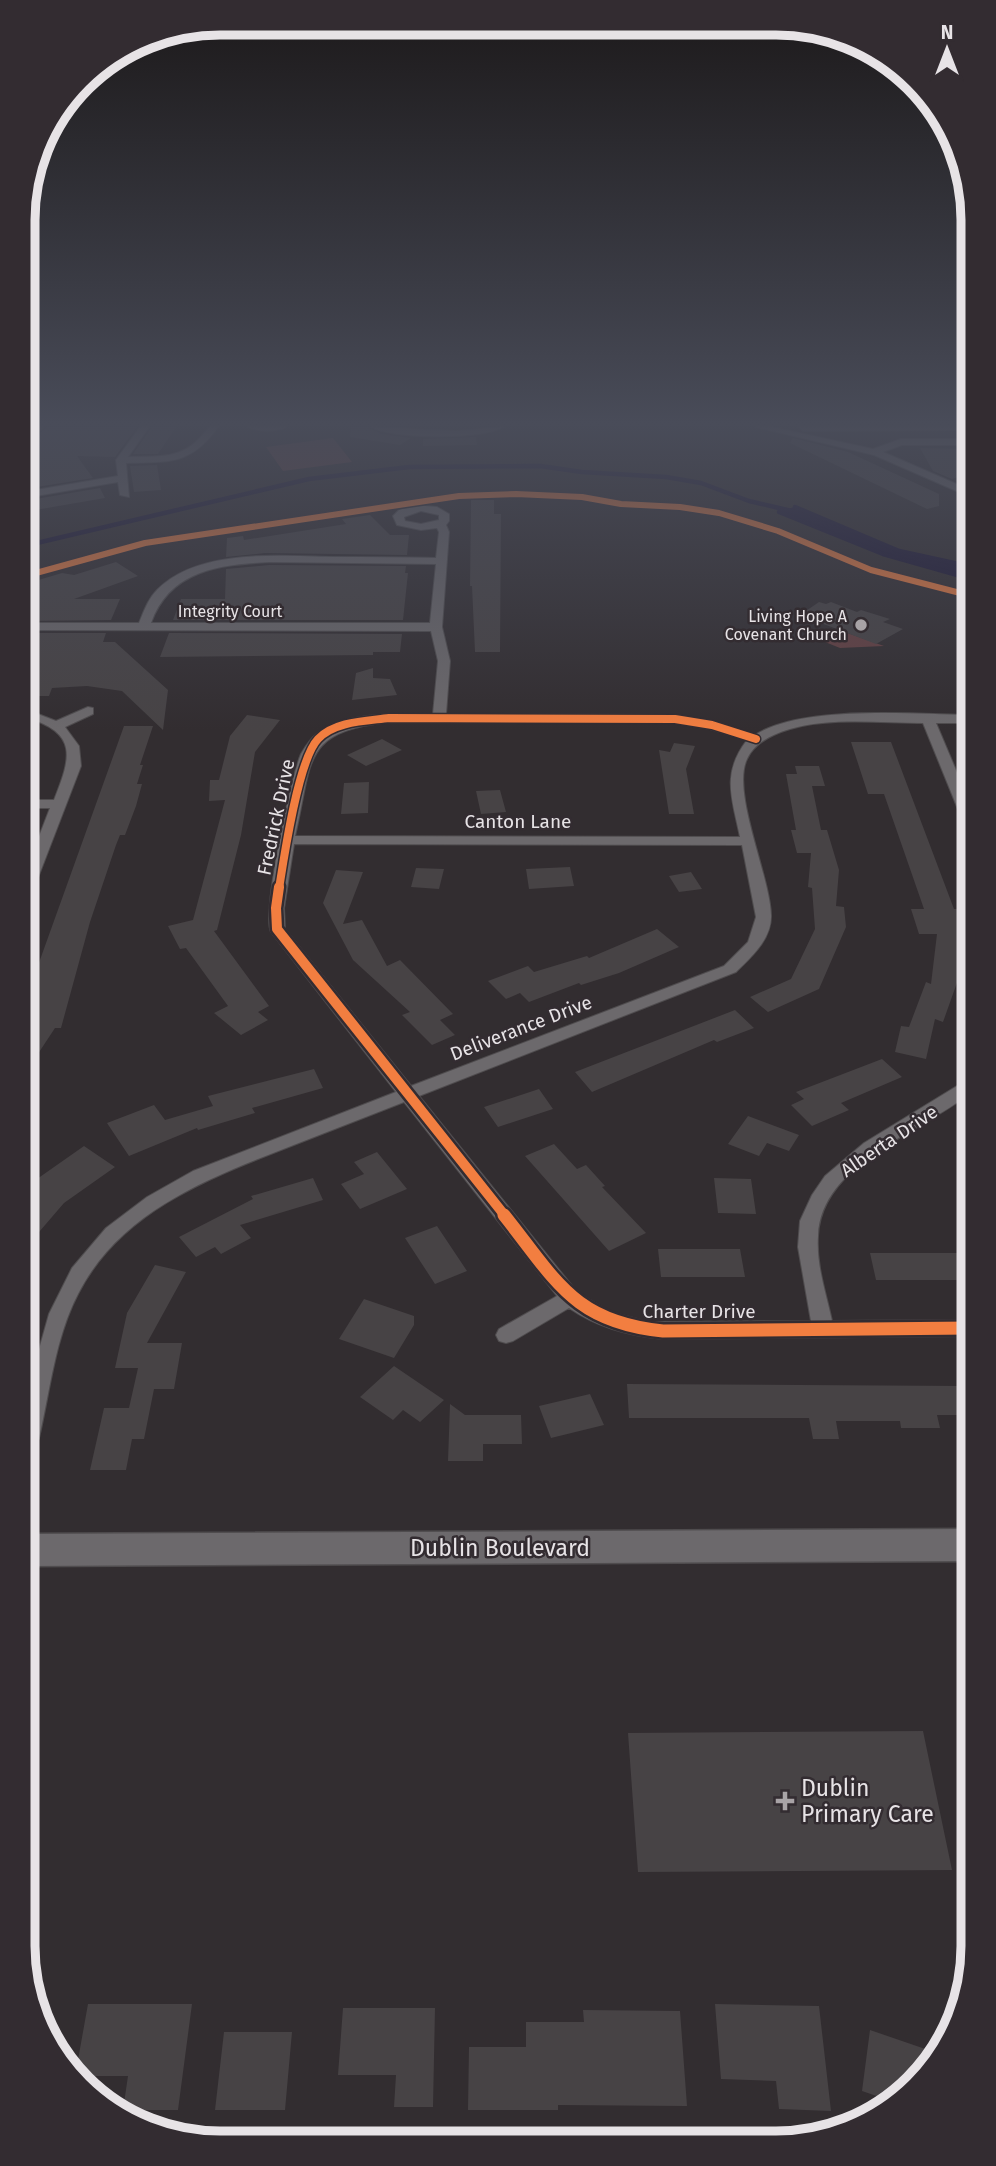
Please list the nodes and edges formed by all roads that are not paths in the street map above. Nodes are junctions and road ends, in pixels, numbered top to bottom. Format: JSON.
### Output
{"nodes":[{"id":1,"x":442,"y":528,"type":"edge"},
{"id":2,"x":442,"y":561,"type":"junction"},
{"id":3,"x":35,"y":626,"type":"edge"},
{"id":4,"x":144,"y":626,"type":"junction"},
{"id":5,"x":436,"y":627,"type":"junction"},
{"id":6,"x":88,"y":711,"type":"dead end"},
{"id":7,"x":35,"y":717,"type":"edge"},
{"id":8,"x":439,"y":717,"type":"junction"},
{"id":9,"x":928,"y":719,"type":"junction"},
{"id":10,"x":961,"y":719,"type":"edge"},
{"id":11,"x":55,"y":726,"type":"junction"},
{"id":12,"x":756,"y":739,"type":"junction"},
{"id":13,"x":961,"y":799,"type":"edge"},
{"id":14,"x":35,"y":804,"type":"edge"},
{"id":15,"x":60,"y":804,"type":"junction"},
{"id":16,"x":287,"y":840,"type":"junction"},
{"id":17,"x":749,"y":841,"type":"junction"},
{"id":18,"x":35,"y":866,"type":"edge"},
{"id":19,"x":961,"y":1091,"type":"edge"},
{"id":20,"x":407,"y":1095,"type":"junction"},
{"id":21,"x":570,"y":1298,"type":"junction"},
{"id":22,"x":823,"y":1328,"type":"junction"},
{"id":23,"x":961,"y":1328,"type":"edge"},
{"id":24,"x":506,"y":1335,"type":"dead end"},
{"id":25,"x":35,"y":1409,"type":"edge"},
{"id":26,"x":961,"y":1545,"type":"edge"},
{"id":27,"x":35,"y":1550,"type":"edge"}],
"edges":[{"from":1,"to":2,"type":"street"},
{"from":2,"to":4,"type":"street"},
{"from":2,"to":5,"type":"street"},
{"from":3,"to":4,"type":"street","name":"Integrity Court"},
{"from":4,"to":5,"type":"street","name":"Integrity Court"},
{"from":5,"to":8,"type":"street"},
{"from":6,"to":11,"type":"street"},
{"from":7,"to":11,"type":"street"},
{"from":8,"to":12,"type":"street","name":"Fredrick Drive"},
{"from":8,"to":16,"type":"street","name":"Fredrick Drive"},
{"from":9,"to":10,"type":"street"},
{"from":9,"to":12,"type":"street"},
{"from":9,"to":13,"type":"street"},
{"from":11,"to":15,"type":"street"},
{"from":12,"to":17,"type":"street","name":"Deliverance Drive"},
{"from":14,"to":15,"type":"street"},
{"from":15,"to":18,"type":"street"},
{"from":16,"to":17,"type":"street","name":"Canton Lane"},
{"from":16,"to":20,"type":"street","name":"Fredrick Drive"},
{"from":17,"to":20,"type":"street","name":"Deliverance Drive"},
{"from":19,"to":22,"type":"street","name":"Alberta Drive"},
{"from":20,"to":21,"type":"street","name":"Charter Drive"},
{"from":20,"to":25,"type":"street","name":"Deliverance Drive"},
{"from":21,"to":22,"type":"street","name":"Charter Drive"},
{"from":21,"to":24,"type":"street"},
{"from":22,"to":23,"type":"street","name":"Charter Drive"},
{"from":26,"to":27,"type":"main road","name":"Dublin Boulevard"}]}
